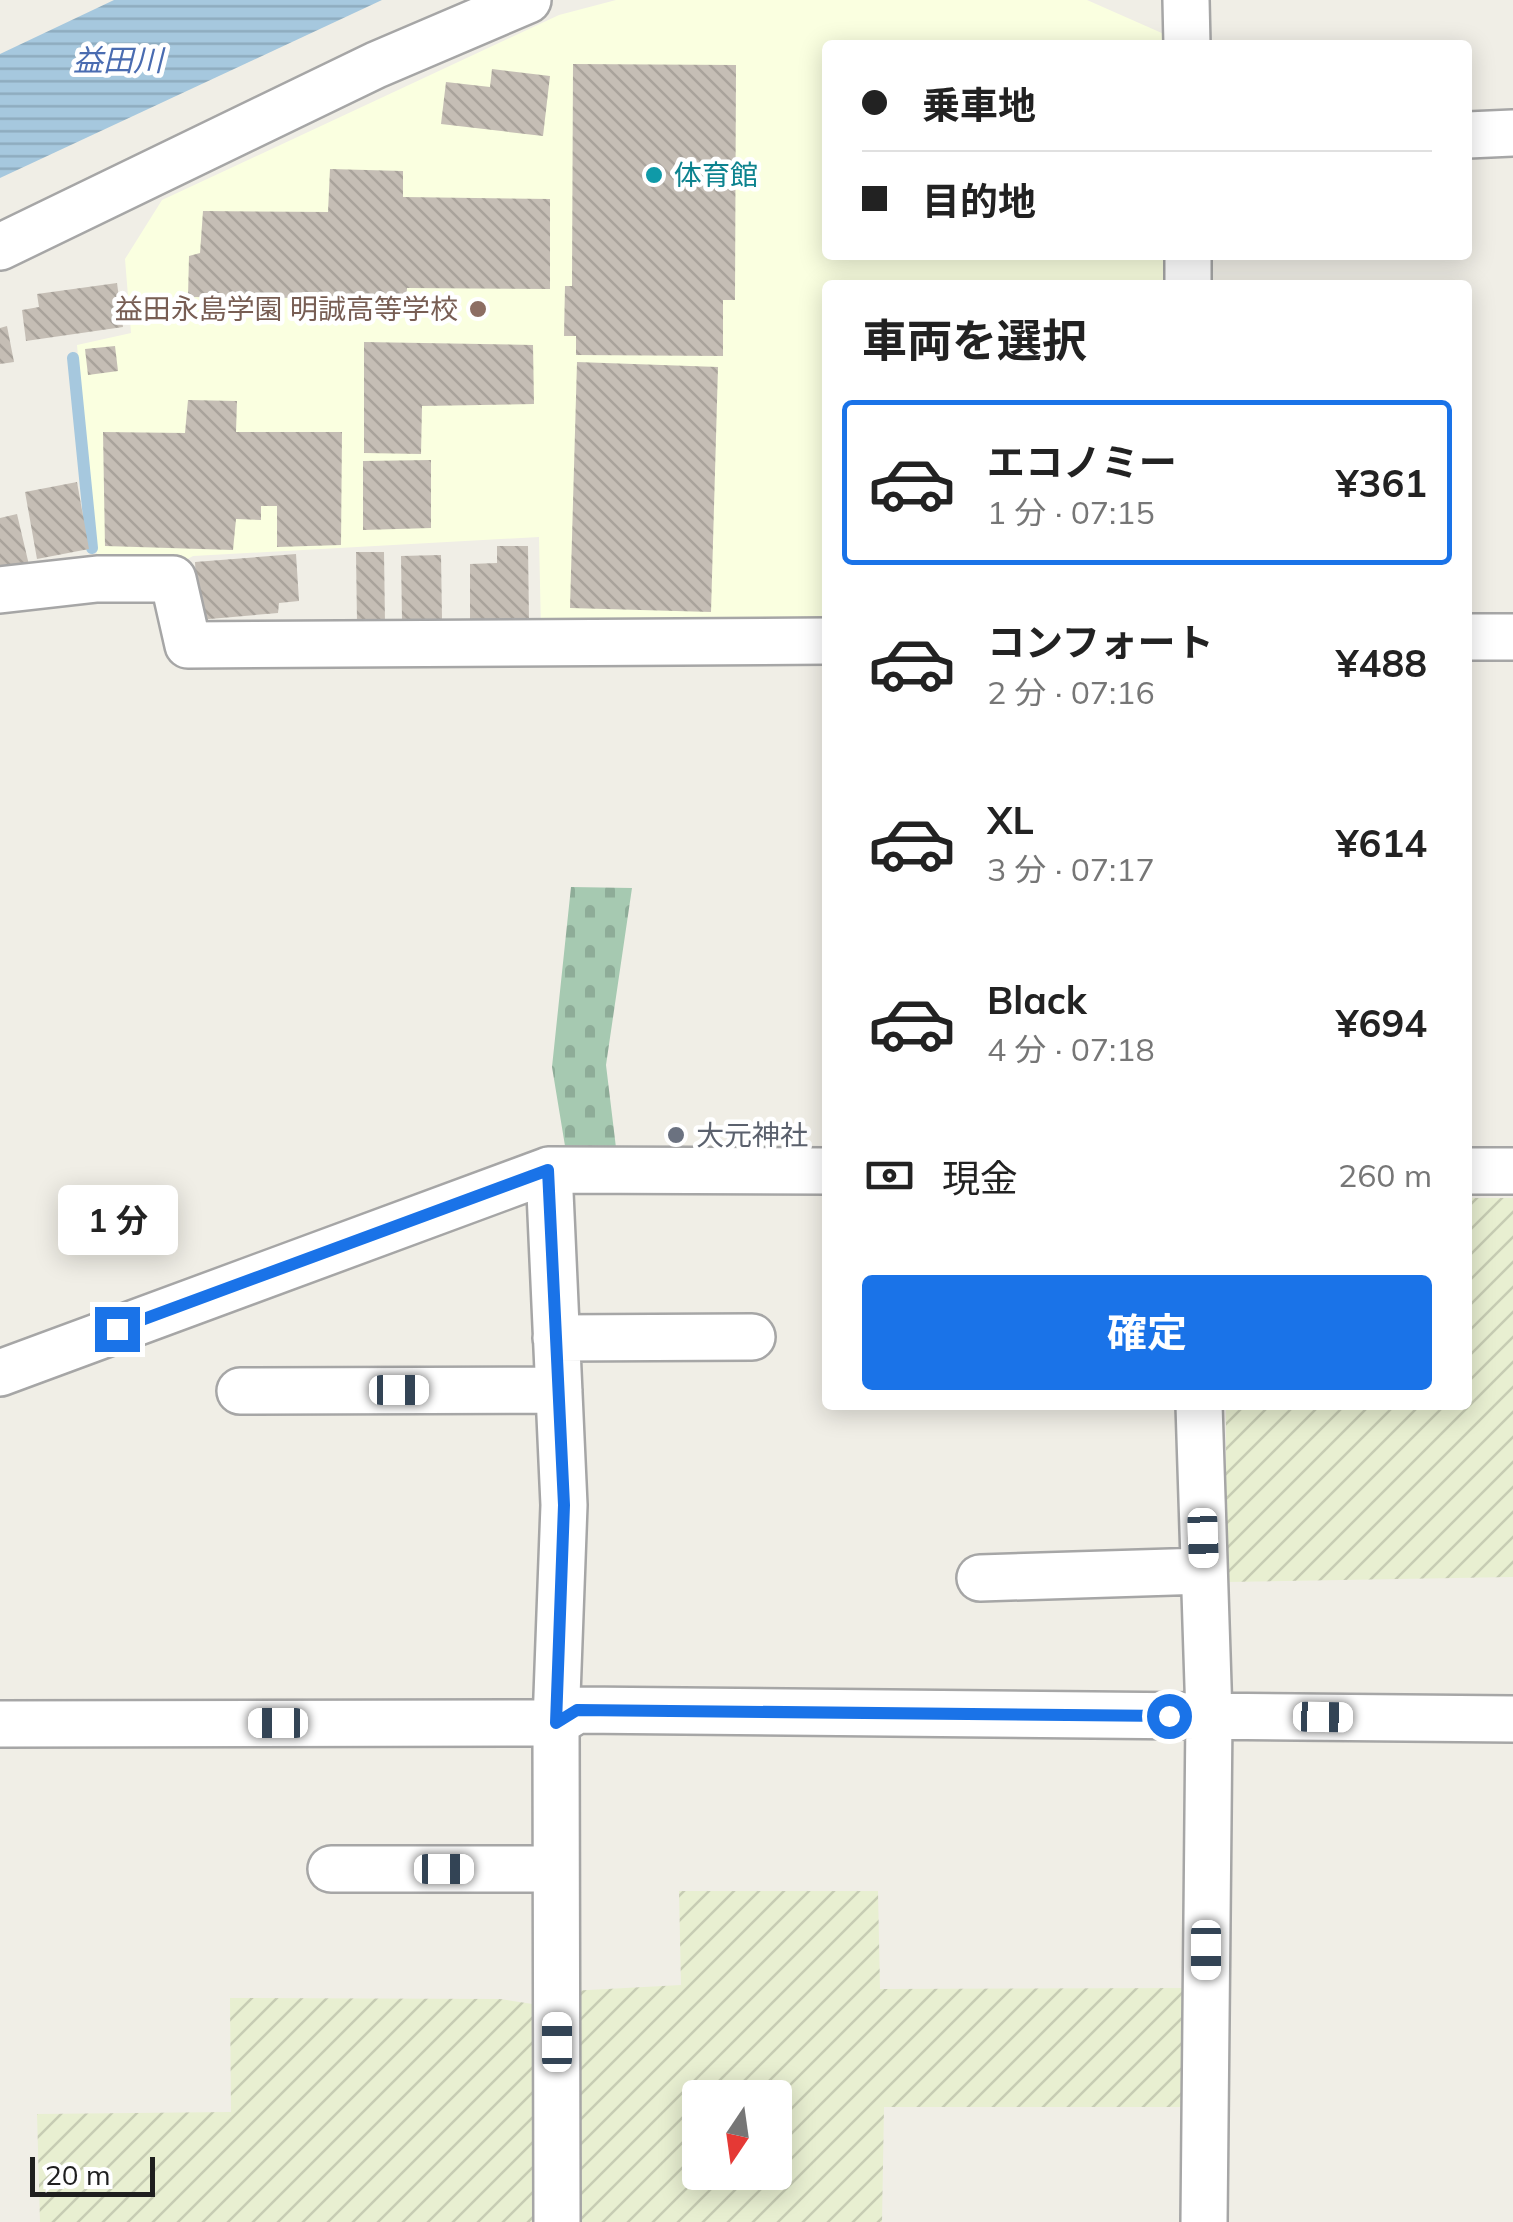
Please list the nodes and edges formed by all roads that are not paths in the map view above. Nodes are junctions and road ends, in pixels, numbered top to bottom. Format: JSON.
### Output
{"nodes":[{"id":1,"x":528,"y":0,"type":"edge"},
{"id":2,"x":1186,"y":0,"type":"edge"},
{"id":3,"x":1186,"y":40,"type":"edge"},
{"id":4,"x":1513,"y":134,"type":"edge"},
{"id":5,"x":1472,"y":135,"type":"edge"},
{"id":6,"x":0,"y":246,"type":"edge"},
{"id":7,"x":0,"y":590,"type":"edge"},
{"id":8,"x":1513,"y":636,"type":"edge"},
{"id":9,"x":1472,"y":637,"type":"edge"},
{"id":10,"x":822,"y":641,"type":"edge"},
{"id":11,"x":548,"y":1170,"type":"junction"},
{"id":12,"x":822,"y":1171,"type":"edge"},
{"id":13,"x":1472,"y":1171,"type":"edge"},
{"id":14,"x":1513,"y":1171,"type":"edge"},
{"id":15,"x":752,"y":1337,"type":"dead end"},
{"id":16,"x":556,"y":1338,"type":"junction"},
{"id":17,"x":0,"y":1373,"type":"edge"},
{"id":18,"x":559,"y":1390,"type":"junction"},
{"id":19,"x":240,"y":1391,"type":"dead end"},
{"id":20,"x":1199,"y":1410,"type":"edge"},
{"id":21,"x":1204,"y":1571,"type":"junction"},
{"id":22,"x":980,"y":1578,"type":"dead end"},
{"id":23,"x":1209,"y":1716,"type":"junction"},
{"id":24,"x":1513,"y":1719,"type":"edge"},
{"id":25,"x":556,"y":1723,"type":"junction"},
{"id":26,"x":0,"y":1724,"type":"edge"},
{"id":27,"x":331,"y":1868,"type":"dead end"},
{"id":28,"x":556,"y":1869,"type":"junction"},
{"id":29,"x":557,"y":2222,"type":"edge"},
{"id":30,"x":1204,"y":2222,"type":"edge"}],
"edges":[{"from":1,"to":6,"type":"street"},
{"from":2,"to":3,"type":"street"},
{"from":4,"to":5,"type":"street"},
{"from":7,"to":10,"type":"street"},
{"from":8,"to":9,"type":"street"},
{"from":11,"to":12,"type":"street"},
{"from":11,"to":16,"type":"street"},
{"from":11,"to":17,"type":"street"},
{"from":13,"to":14,"type":"street"},
{"from":15,"to":16,"type":"street"},
{"from":16,"to":18,"type":"street"},
{"from":18,"to":19,"type":"street"},
{"from":18,"to":25,"type":"street"},
{"from":20,"to":21,"type":"street"},
{"from":21,"to":22,"type":"street"},
{"from":21,"to":23,"type":"street"},
{"from":23,"to":24,"type":"street"},
{"from":23,"to":25,"type":"street"},
{"from":23,"to":30,"type":"street"},
{"from":25,"to":26,"type":"street"},
{"from":25,"to":28,"type":"street"},
{"from":27,"to":28,"type":"street"},
{"from":28,"to":29,"type":"street"}]}
